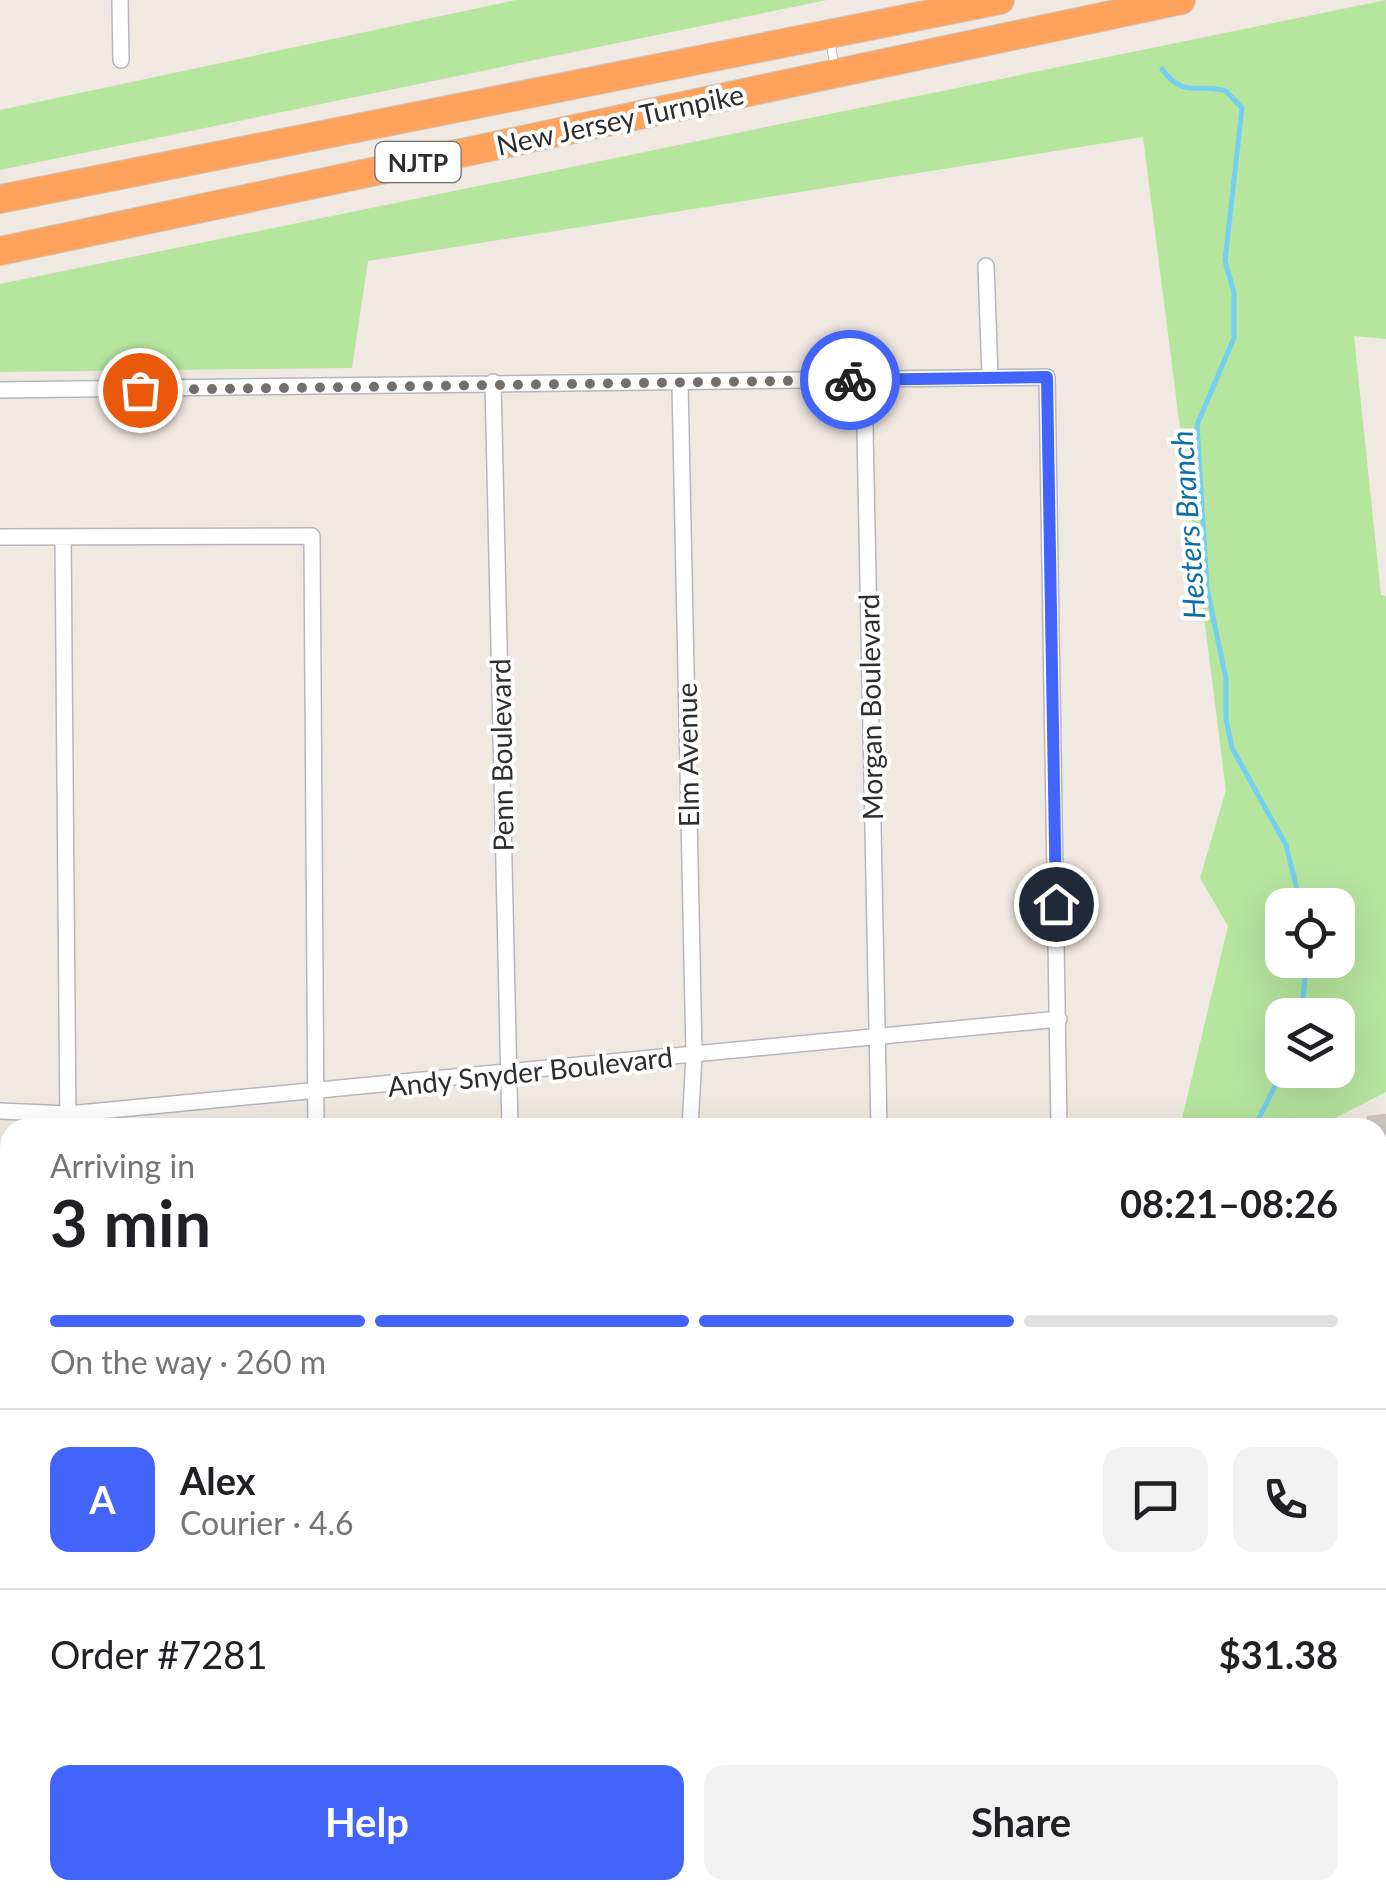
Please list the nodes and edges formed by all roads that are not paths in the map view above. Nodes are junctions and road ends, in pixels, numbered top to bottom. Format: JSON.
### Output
{"nodes":[{"id":1,"x":120,"y":0,"type":"edge"},
{"id":2,"x":1000,"y":0,"type":"edge"},
{"id":3,"x":1181,"y":0,"type":"edge"},
{"id":4,"x":829,"y":34,"type":"junction"},
{"id":5,"x":122,"y":60,"type":"dead end"},
{"id":6,"x":836,"y":74,"type":"junction"},
{"id":7,"x":0,"y":199,"type":"edge"},
{"id":8,"x":0,"y":251,"type":"edge"},
{"id":9,"x":986,"y":266,"type":"dead end"},
{"id":10,"x":990,"y":376,"type":"junction"},
{"id":11,"x":864,"y":379,"type":"junction"},
{"id":12,"x":492,"y":382,"type":"junction"},
{"id":13,"x":680,"y":382,"type":"junction"},
{"id":14,"x":0,"y":390,"type":"edge"},
{"id":15,"x":0,"y":537,"type":"edge"},
{"id":16,"x":63,"y":537,"type":"junction"},
{"id":17,"x":1059,"y":1020,"type":"junction"},
{"id":18,"x":877,"y":1035,"type":"junction"},
{"id":19,"x":694,"y":1054,"type":"junction"},
{"id":20,"x":510,"y":1073,"type":"junction"},
{"id":21,"x":316,"y":1092,"type":"junction"},
{"id":22,"x":0,"y":1111,"type":"edge"},
{"id":23,"x":48,"y":1118,"type":"edge"},
{"id":24,"x":68,"y":1118,"type":"edge"},
{"id":25,"x":94,"y":1118,"type":"edge"},
{"id":26,"x":316,"y":1118,"type":"edge"},
{"id":27,"x":510,"y":1118,"type":"edge"},
{"id":28,"x":691,"y":1118,"type":"edge"},
{"id":29,"x":878,"y":1118,"type":"edge"},
{"id":30,"x":1059,"y":1118,"type":"edge"}],
"edges":[{"from":1,"to":5,"type":"street"},
{"from":2,"to":4,"type":"highway","name":"New Jersey Turnpike","number":"NJTP"},
{"from":3,"to":6,"type":"highway","name":"New Jersey Turnpike","number":"NJTP"},
{"from":4,"to":6,"type":"lane"},
{"from":4,"to":7,"type":"highway","name":"New Jersey Turnpike","number":"NJTP"},
{"from":6,"to":8,"type":"highway","name":"New Jersey Turnpike","number":"NJTP"},
{"from":9,"to":10,"type":"street"},
{"from":10,"to":11,"type":"street"},
{"from":10,"to":17,"type":"street"},
{"from":11,"to":13,"type":"street"},
{"from":11,"to":18,"type":"street","name":"Morgan Boulevard"},
{"from":12,"to":13,"type":"street"},
{"from":12,"to":14,"type":"street"},
{"from":12,"to":20,"type":"street","name":"Penn Boulevard"},
{"from":13,"to":19,"type":"street","name":"Elm Avenue"},
{"from":15,"to":16,"type":"street"},
{"from":16,"to":21,"type":"street"},
{"from":16,"to":24,"type":"street"},
{"from":17,"to":18,"type":"street","name":"Andy Snyder Boulevard"},
{"from":17,"to":30,"type":"street"},
{"from":18,"to":19,"type":"street","name":"Andy Snyder Boulevard"},
{"from":18,"to":29,"type":"street","name":"Morgan Boulevard"},
{"from":19,"to":20,"type":"street","name":"Andy Snyder Boulevard"},
{"from":19,"to":28,"type":"street","name":"Elm Avenue"},
{"from":20,"to":21,"type":"street","name":"Andy Snyder Boulevard"},
{"from":20,"to":27,"type":"street","name":"Penn Boulevard"},
{"from":21,"to":25,"type":"street","name":"Andy Snyder Boulevard"},
{"from":21,"to":26,"type":"street"},
{"from":22,"to":23,"type":"street","name":"Andy Snyder Boulevard"}]}
